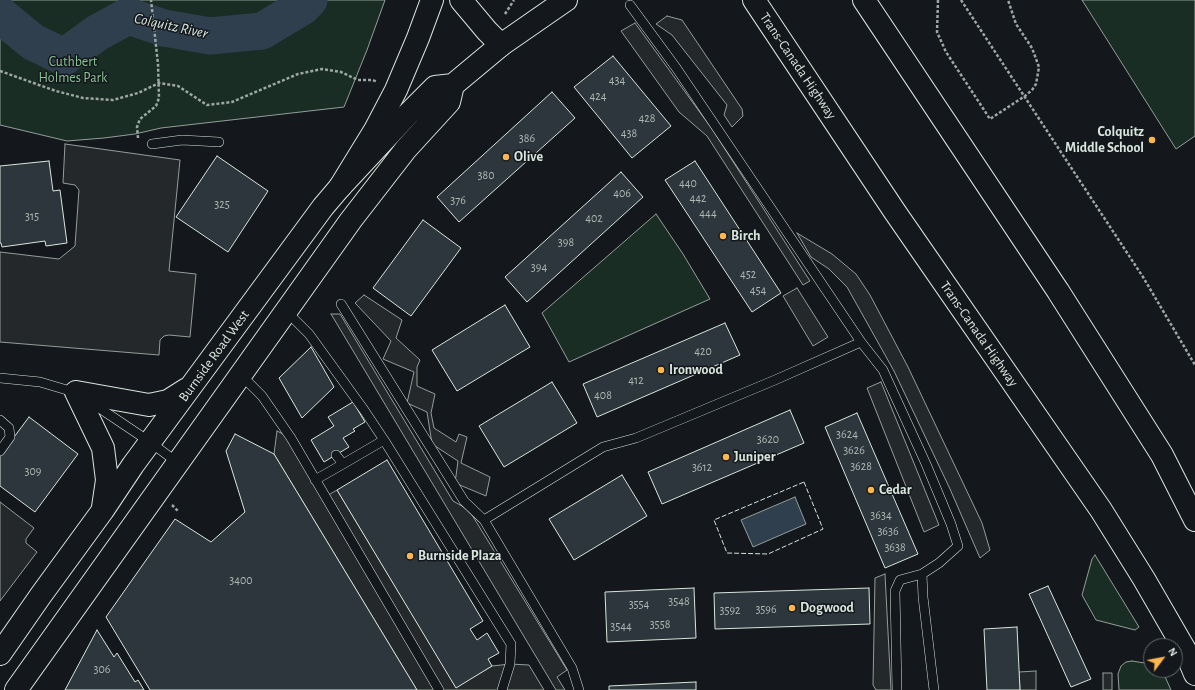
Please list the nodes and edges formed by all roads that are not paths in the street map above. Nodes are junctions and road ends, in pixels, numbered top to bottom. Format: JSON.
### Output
{"nodes":[{"id":1,"x":432,"y":0,"type":"edge"},
{"id":2,"x":461,"y":0,"type":"edge"},
{"id":3,"x":566,"y":0,"type":"edge"},
{"id":4,"x":754,"y":0,"type":"edge"},
{"id":5,"x":864,"y":0,"type":"edge"},
{"id":6,"x":630,"y":5,"type":"dead end"},
{"id":7,"x":501,"y":45,"type":"junction"},
{"id":8,"x":453,"y":85,"type":"junction"},
{"id":9,"x":219,"y":142,"type":"dead end"},
{"id":10,"x":152,"y":144,"type":"dead end"},
{"id":11,"x":340,"y":186,"type":"junction"},
{"id":12,"x":341,"y":304,"type":"dead end"},
{"id":13,"x":286,"y":312,"type":"junction"},
{"id":14,"x":861,"y":342,"type":"junction"},
{"id":15,"x":241,"y":375,"type":"junction"},
{"id":16,"x":0,"y":378,"type":"edge"},
{"id":17,"x":191,"y":386,"type":"junction"},
{"id":18,"x":76,"y":392,"type":"junction"},
{"id":19,"x":0,"y":420,"type":"edge"},
{"id":20,"x":384,"y":440,"type":"junction"},
{"id":21,"x":150,"y":442,"type":"junction"},
{"id":22,"x":0,"y":451,"type":"edge"},
{"id":23,"x":336,"y":455,"type":"dead end"},
{"id":24,"x":178,"y":463,"type":"junction"},
{"id":25,"x":343,"y":464,"type":"junction"},
{"id":26,"x":315,"y":480,"type":"junction"},
{"id":27,"x":103,"y":510,"type":"junction"},
{"id":28,"x":484,"y":520,"type":"junction"},
{"id":29,"x":1195,"y":520,"type":"edge"},
{"id":30,"x":922,"y":574,"type":"junction"},
{"id":31,"x":0,"y":654,"type":"edge"},
{"id":32,"x":1195,"y":674,"type":"edge"},
{"id":33,"x":16,"y":690,"type":"edge"},
{"id":34,"x":439,"y":690,"type":"edge"},
{"id":35,"x":502,"y":690,"type":"edge"},
{"id":36,"x":579,"y":690,"type":"edge"},
{"id":37,"x":897,"y":690,"type":"edge"},
{"id":38,"x":934,"y":690,"type":"edge"}],
"edges":[{"from":1,"to":11,"type":"main road"},
{"from":2,"to":7,"type":"main road"},
{"from":3,"to":7,"type":"main road"},
{"from":4,"to":32,"type":"main road","name":"Trans-Canada Highway"},
{"from":5,"to":29,"type":"main road"},
{"from":6,"to":14,"type":"lane"},
{"from":7,"to":8,"type":"main road"},
{"from":8,"to":11,"type":"main road","name":"Burnside Road West"},
{"from":8,"to":13,"type":"main road"},
{"from":9,"to":10,"type":"lane"},
{"from":11,"to":17,"type":"main road","name":"Burnside Road West"},
{"from":12,"to":28,"type":"lane"},
{"from":13,"to":15,"type":"main road"},
{"from":13,"to":20,"type":"lane"},
{"from":14,"to":28,"type":"lane"},
{"from":14,"to":30,"type":"lane"},
{"from":15,"to":24,"type":"main road"},
{"from":15,"to":26,"type":"lane"},
{"from":16,"to":18,"type":"lane"},
{"from":17,"to":18,"type":"main road"},
{"from":17,"to":21,"type":"main road","name":"Burnside Road West"},
{"from":18,"to":21,"type":"lane"},
{"from":18,"to":27,"type":"main road"},
{"from":19,"to":22,"type":"lane"},
{"from":20,"to":25,"type":"lane"},
{"from":20,"to":35,"type":"lane"},
{"from":21,"to":24,"type":"lane"},
{"from":21,"to":27,"type":"main road","name":"Burnside Road West"},
{"from":23,"to":25,"type":"lane"},
{"from":24,"to":33,"type":"main road"},
{"from":25,"to":26,"type":"lane"},
{"from":26,"to":34,"type":"lane"},
{"from":27,"to":31,"type":"main road","name":"Burnside Road West"},
{"from":28,"to":36,"type":"lane"},
{"from":30,"to":37,"type":"lane"},
{"from":30,"to":38,"type":"lane"}]}
